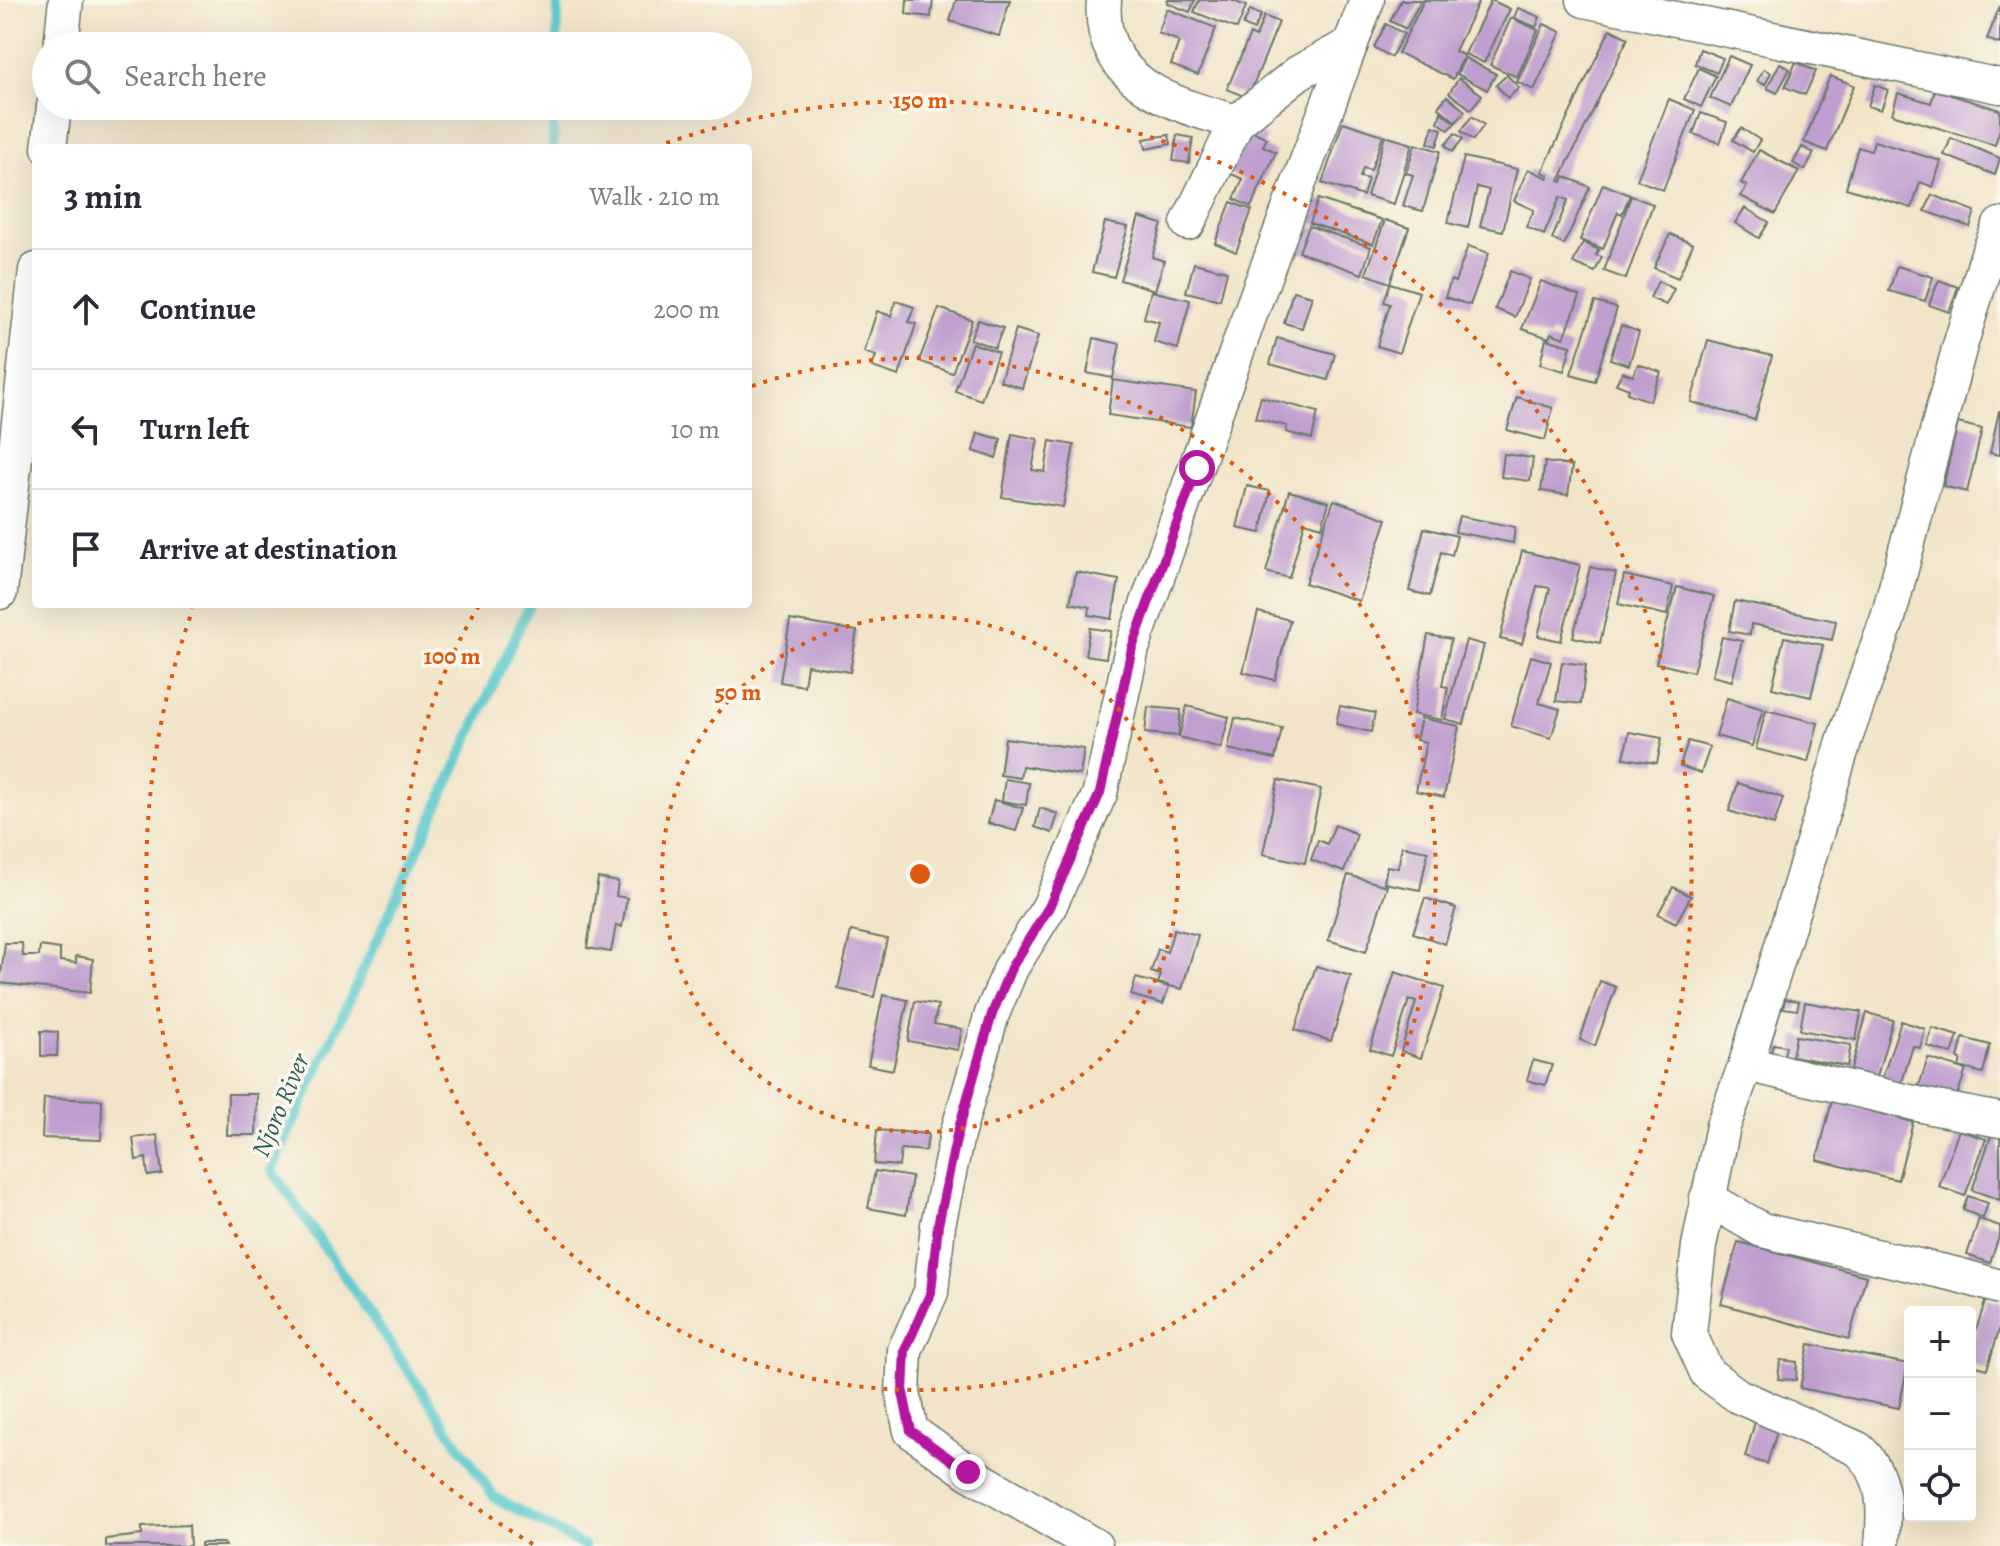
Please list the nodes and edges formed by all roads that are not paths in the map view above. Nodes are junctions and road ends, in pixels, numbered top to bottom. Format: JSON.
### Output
{"nodes":[{"id":1,"x":66,"y":0,"type":"edge"},
{"id":2,"x":1104,"y":0,"type":"edge"},
{"id":3,"x":1367,"y":0,"type":"edge"},
{"id":4,"x":1584,"y":0,"type":"edge"},
{"id":5,"x":63,"y":32,"type":"edge"},
{"id":6,"x":1351,"y":44,"type":"junction"},
{"id":7,"x":2000,"y":86,"type":"edge"},
{"id":8,"x":52,"y":120,"type":"edge"},
{"id":9,"x":1237,"y":122,"type":"junction"},
{"id":10,"x":49,"y":144,"type":"edge"},
{"id":11,"x":1188,"y":223,"type":"dead end"},
{"id":12,"x":2000,"y":225,"type":"edge"},
{"id":13,"x":32,"y":306,"type":"edge"},
{"id":14,"x":0,"y":592,"type":"edge"},
{"id":15,"x":1746,"y":1064,"type":"junction"},
{"id":16,"x":2000,"y":1120,"type":"edge"},
{"id":17,"x":1707,"y":1198,"type":"junction"},
{"id":18,"x":2000,"y":1287,"type":"edge"},
{"id":19,"x":1095,"y":1546,"type":"edge"},
{"id":20,"x":1882,"y":1546,"type":"edge"}],
"edges":[{"from":1,"to":5,"type":"street"},
{"from":2,"to":9,"type":"street"},
{"from":3,"to":6,"type":"street"},
{"from":4,"to":7,"type":"street"},
{"from":6,"to":9,"type":"street"},
{"from":6,"to":19,"type":"street"},
{"from":8,"to":10,"type":"street"},
{"from":9,"to":11,"type":"street"},
{"from":12,"to":15,"type":"street"},
{"from":13,"to":14,"type":"street"},
{"from":15,"to":16,"type":"street"},
{"from":15,"to":17,"type":"street"},
{"from":17,"to":18,"type":"street"},
{"from":17,"to":20,"type":"street"}]}
